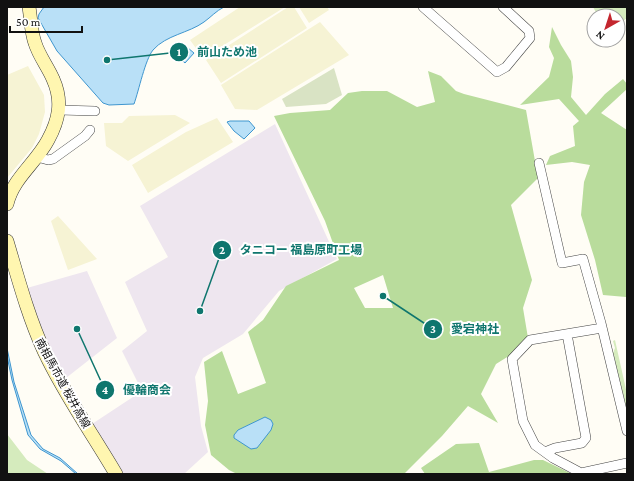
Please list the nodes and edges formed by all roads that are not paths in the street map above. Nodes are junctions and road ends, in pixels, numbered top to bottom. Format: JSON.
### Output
{"nodes":[{"id":1,"x":29,"y":7,"type":"edge"},
{"id":2,"x":423,"y":7,"type":"edge"},
{"id":3,"x":503,"y":7,"type":"edge"},
{"id":4,"x":60,"y":110,"type":"junction"},
{"id":5,"x":95,"y":111,"type":"dead end"},
{"id":6,"x":90,"y":130,"type":"dead end"},
{"id":7,"x":37,"y":157,"type":"junction"},
{"id":8,"x":539,"y":163,"type":"dead end"},
{"id":9,"x":7,"y":204,"type":"edge"},
{"id":10,"x":7,"y":241,"type":"edge"},
{"id":11,"x":602,"y":328,"type":"junction"},
{"id":12,"x":567,"y":334,"type":"junction"},
{"id":13,"x":627,"y":431,"type":"edge"},
{"id":14,"x":546,"y":452,"type":"junction"},
{"id":15,"x":627,"y":463,"type":"edge"},
{"id":16,"x":116,"y":474,"type":"edge"}],
"edges":[{"from":1,"to":4,"type":"street"},
{"from":2,"to":3,"type":"street"},
{"from":4,"to":5,"type":"street"},
{"from":4,"to":7,"type":"street"},
{"from":6,"to":7,"type":"street"},
{"from":7,"to":9,"type":"street"},
{"from":8,"to":11,"type":"street"},
{"from":10,"to":16,"type":"street","name":"南相馬市道 桜井高線"},
{"from":11,"to":12,"type":"street"},
{"from":11,"to":13,"type":"street"},
{"from":12,"to":14,"type":"street"},
{"from":12,"to":14,"type":"street"},
{"from":14,"to":15,"type":"street"}]}
